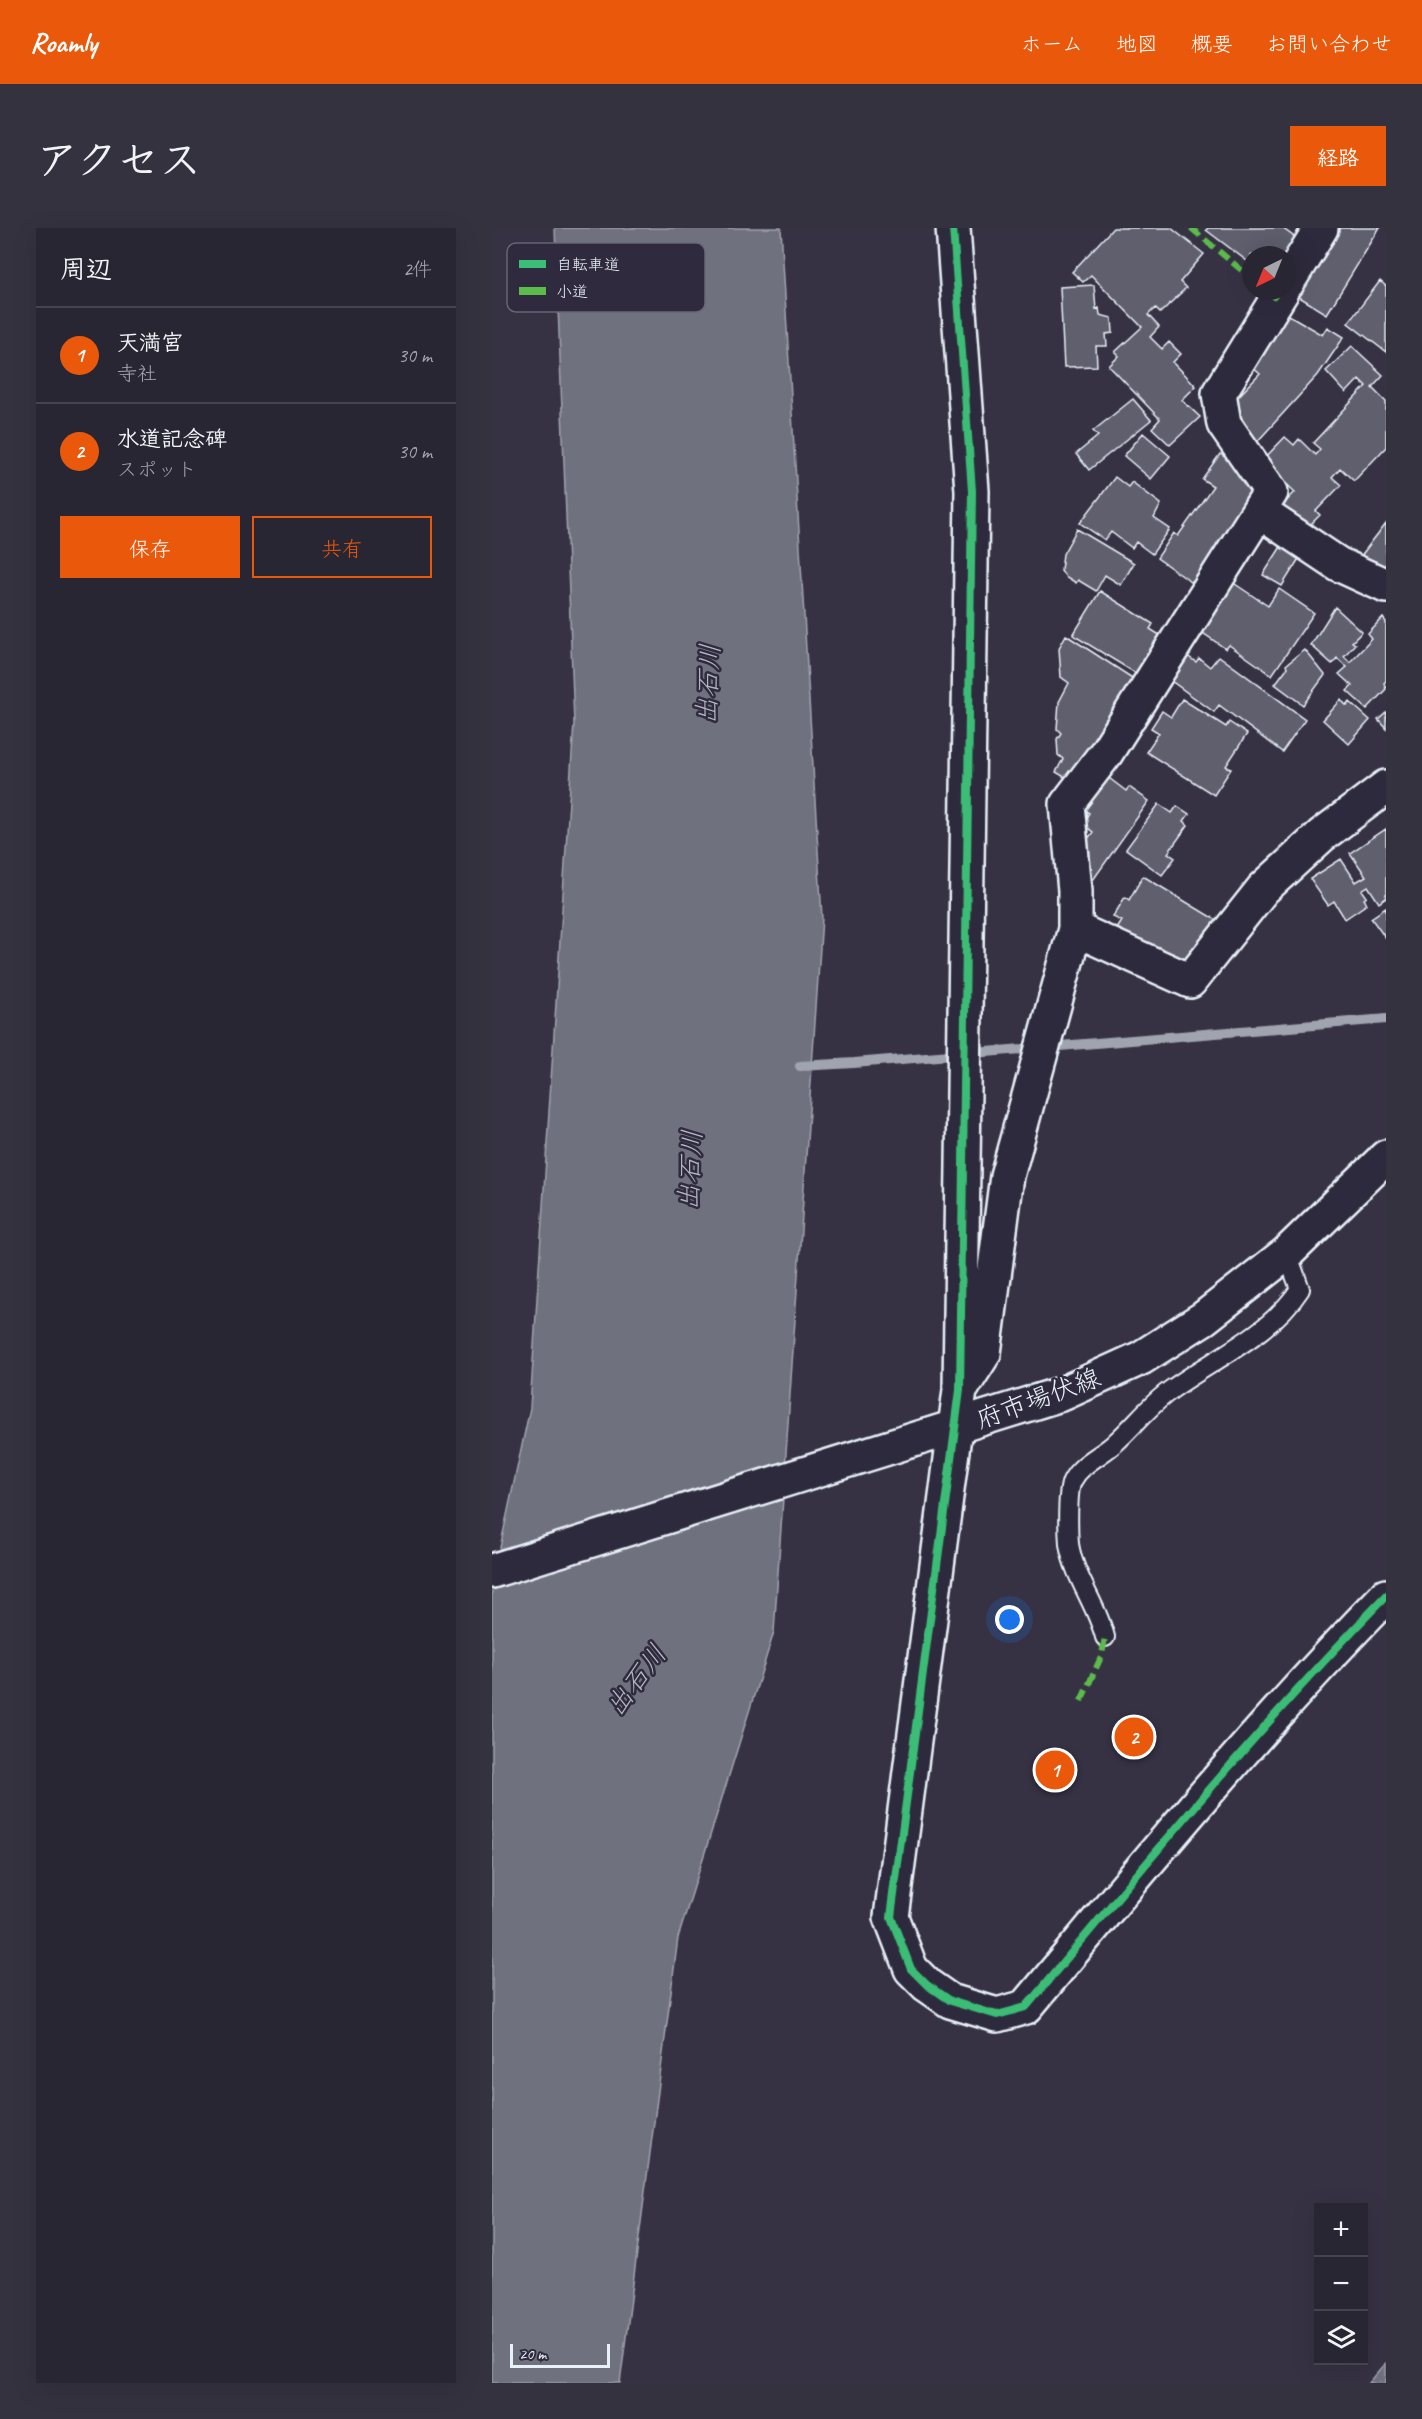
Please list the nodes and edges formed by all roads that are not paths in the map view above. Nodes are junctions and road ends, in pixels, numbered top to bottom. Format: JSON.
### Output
{"nodes":[{"id":1,"x":953,"y":228,"type":"edge"},
{"id":2,"x":1321,"y":228,"type":"edge"},
{"id":3,"x":1296,"y":268,"type":"edge"},
{"id":4,"x":1276,"y":300,"type":"edge"},
{"id":5,"x":1260,"y":512,"type":"junction"},
{"id":6,"x":1386,"y":586,"type":"edge"},
{"id":7,"x":1386,"y":787,"type":"edge"},
{"id":8,"x":1075,"y":929,"type":"junction"},
{"id":9,"x":1386,"y":1157,"type":"edge"},
{"id":10,"x":1287,"y":1253,"type":"junction"},
{"id":11,"x":960,"y":1390,"type":"junction"},
{"id":12,"x":956,"y":1428,"type":"junction"},
{"id":13,"x":492,"y":1571,"type":"edge"},
{"id":14,"x":1386,"y":1596,"type":"edge"},
{"id":15,"x":1105,"y":1637,"type":"dead end"}],
"edges":[{"from":1,"to":11,"type":"street"},
{"from":2,"to":3,"type":"street"},
{"from":4,"to":5,"type":"street"},
{"from":5,"to":6,"type":"street"},
{"from":5,"to":8,"type":"street"},
{"from":7,"to":8,"type":"street"},
{"from":8,"to":11,"type":"street"},
{"from":9,"to":10,"type":"street","name":"府市場伏線"},
{"from":10,"to":12,"type":"street","name":"府市場伏線"},
{"from":10,"to":15,"type":"lane"},
{"from":11,"to":12,"type":"street"},
{"from":12,"to":13,"type":"street","name":"府市場伏線"},
{"from":12,"to":14,"type":"street"}]}
